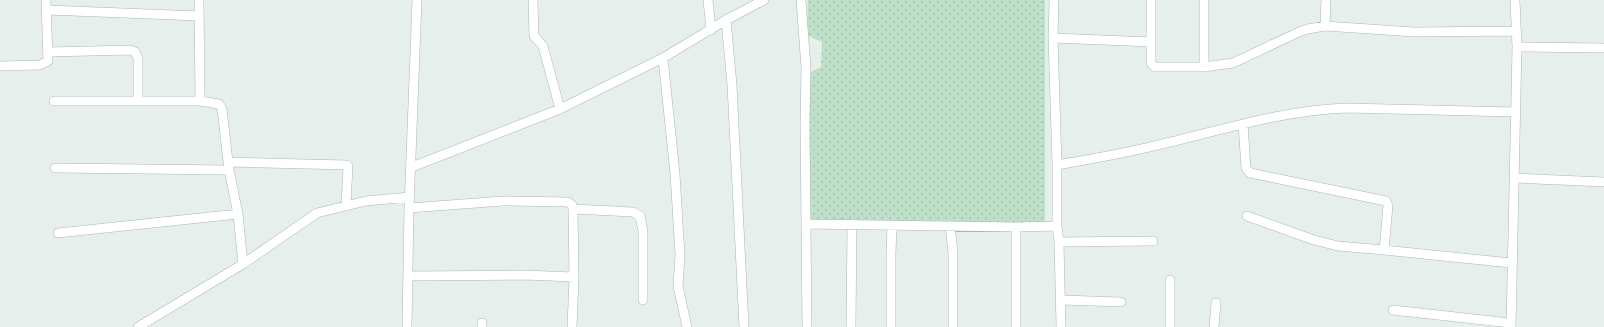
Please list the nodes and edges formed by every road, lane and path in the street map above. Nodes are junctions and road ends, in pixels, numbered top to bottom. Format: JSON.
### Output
{"nodes":[{"id":1,"x":46,"y":0,"type":"edge"},
{"id":2,"x":199,"y":0,"type":"edge"},
{"id":3,"x":417,"y":0,"type":"edge"},
{"id":4,"x":533,"y":0,"type":"edge"},
{"id":5,"x":708,"y":0,"type":"edge"},
{"id":6,"x":764,"y":0,"type":"edge"},
{"id":7,"x":801,"y":0,"type":"edge"},
{"id":8,"x":1054,"y":0,"type":"edge"},
{"id":9,"x":1151,"y":0,"type":"edge"},
{"id":10,"x":1204,"y":0,"type":"edge"},
{"id":11,"x":1326,"y":0,"type":"edge"},
{"id":12,"x":1515,"y":0,"type":"edge"},
{"id":13,"x":46,"y":10,"type":"junction"},
{"id":14,"x":199,"y":16,"type":"junction"},
{"id":15,"x":726,"y":20,"type":"junction"},
{"id":16,"x":1325,"y":26,"type":"junction"},
{"id":17,"x":711,"y":30,"type":"junction"},
{"id":18,"x":1516,"y":31,"type":"junction"},
{"id":19,"x":1053,"y":38,"type":"junction"},
{"id":20,"x":1151,"y":42,"type":"junction"},
{"id":21,"x":1517,"y":47,"type":"junction"},
{"id":22,"x":1604,"y":48,"type":"edge"},
{"id":23,"x":48,"y":52,"type":"junction"},
{"id":24,"x":663,"y":58,"type":"junction"},
{"id":25,"x":0,"y":66,"type":"edge"},
{"id":26,"x":1204,"y":67,"type":"junction"},
{"id":27,"x":54,"y":101,"type":"dead end"},
{"id":28,"x":138,"y":101,"type":"junction"},
{"id":29,"x":200,"y":101,"type":"junction"},
{"id":30,"x":560,"y":109,"type":"junction"},
{"id":31,"x":1515,"y":112,"type":"junction"},
{"id":32,"x":1243,"y":124,"type":"junction"},
{"id":33,"x":228,"y":166,"type":"junction"},
{"id":34,"x":1057,"y":166,"type":"junction"},
{"id":35,"x":412,"y":167,"type":"junction"},
{"id":36,"x":55,"y":168,"type":"dead end"},
{"id":37,"x":1515,"y":178,"type":"junction"},
{"id":38,"x":1604,"y":182,"type":"edge"},
{"id":39,"x":410,"y":196,"type":"junction"},
{"id":40,"x":346,"y":205,"type":"junction"},
{"id":41,"x":409,"y":208,"type":"junction"},
{"id":42,"x":573,"y":209,"type":"junction"},
{"id":43,"x":238,"y":214,"type":"junction"},
{"id":44,"x":1248,"y":216,"type":"dead end"},
{"id":45,"x":806,"y":224,"type":"junction"},
{"id":46,"x":852,"y":224,"type":"junction"},
{"id":47,"x":892,"y":224,"type":"junction"},
{"id":48,"x":950,"y":226,"type":"junction"},
{"id":49,"x":1057,"y":226,"type":"junction"},
{"id":50,"x":1016,"y":227,"type":"junction"},
{"id":51,"x":58,"y":232,"type":"dead end"},
{"id":52,"x":1153,"y":241,"type":"dead end"},
{"id":53,"x":1059,"y":242,"type":"junction"},
{"id":54,"x":1384,"y":250,"type":"junction"},
{"id":55,"x":1511,"y":263,"type":"junction"},
{"id":56,"x":244,"y":264,"type":"junction"},
{"id":57,"x":409,"y":276,"type":"junction"},
{"id":58,"x":574,"y":277,"type":"junction"},
{"id":59,"x":1170,"y":280,"type":"dead end"},
{"id":60,"x":643,"y":300,"type":"dead end"},
{"id":61,"x":1061,"y":300,"type":"junction"},
{"id":62,"x":1121,"y":302,"type":"dead end"},
{"id":63,"x":1216,"y":303,"type":"dead end"},
{"id":64,"x":1393,"y":310,"type":"dead end"},
{"id":65,"x":1510,"y":325,"type":"edge"},
{"id":66,"x":138,"y":327,"type":"edge"},
{"id":67,"x":407,"y":327,"type":"edge"},
{"id":68,"x":572,"y":327,"type":"edge"},
{"id":69,"x":687,"y":327,"type":"edge"},
{"id":70,"x":744,"y":327,"type":"edge"},
{"id":71,"x":807,"y":327,"type":"edge"},
{"id":72,"x":851,"y":327,"type":"edge"},
{"id":73,"x":891,"y":327,"type":"edge"},
{"id":74,"x":953,"y":327,"type":"edge"},
{"id":75,"x":1016,"y":327,"type":"edge"},
{"id":76,"x":1061,"y":327,"type":"edge"},
{"id":77,"x":1170,"y":327,"type":"edge"},
{"id":78,"x":1214,"y":327,"type":"edge"}],
"edges":[{"from":1,"to":13,"type":"street"},
{"from":2,"to":14,"type":"street"},
{"from":3,"to":35,"type":"street"},
{"from":4,"to":30,"type":"street"},
{"from":5,"to":17,"type":"street"},
{"from":6,"to":15,"type":"street"},
{"from":7,"to":45,"type":"street"},
{"from":8,"to":19,"type":"street"},
{"from":9,"to":20,"type":"street"},
{"from":10,"to":26,"type":"street"},
{"from":11,"to":16,"type":"street"},
{"from":12,"to":18,"type":"street"},
{"from":13,"to":14,"type":"street"},
{"from":13,"to":23,"type":"street"},
{"from":14,"to":29,"type":"street"},
{"from":15,"to":17,"type":"street"},
{"from":15,"to":70,"type":"street"},
{"from":16,"to":18,"type":"street"},
{"from":16,"to":26,"type":"street"},
{"from":17,"to":24,"type":"street"},
{"from":18,"to":21,"type":"street"},
{"from":19,"to":20,"type":"street"},
{"from":19,"to":34,"type":"street"},
{"from":20,"to":26,"type":"street"},
{"from":21,"to":22,"type":"street"},
{"from":21,"to":31,"type":"street"},
{"from":23,"to":25,"type":"street"},
{"from":23,"to":28,"type":"street"},
{"from":24,"to":30,"type":"street"},
{"from":24,"to":69,"type":"street"},
{"from":27,"to":28,"type":"street"},
{"from":28,"to":29,"type":"street"},
{"from":29,"to":33,"type":"street"},
{"from":30,"to":35,"type":"street"},
{"from":31,"to":32,"type":"street"},
{"from":31,"to":37,"type":"street"},
{"from":32,"to":34,"type":"street"},
{"from":32,"to":54,"type":"street"},
{"from":33,"to":36,"type":"street"},
{"from":33,"to":40,"type":"street"},
{"from":33,"to":43,"type":"street"},
{"from":34,"to":49,"type":"street"},
{"from":35,"to":39,"type":"street"},
{"from":37,"to":38,"type":"street"},
{"from":37,"to":55,"type":"street"},
{"from":39,"to":40,"type":"street"},
{"from":39,"to":41,"type":"street"},
{"from":40,"to":56,"type":"street"},
{"from":41,"to":42,"type":"street"},
{"from":41,"to":57,"type":"street"},
{"from":42,"to":58,"type":"street"},
{"from":42,"to":60,"type":"street"},
{"from":43,"to":51,"type":"street"},
{"from":43,"to":56,"type":"street"},
{"from":44,"to":54,"type":"street"},
{"from":45,"to":46,"type":"street"},
{"from":45,"to":71,"type":"street"},
{"from":46,"to":47,"type":"street"},
{"from":46,"to":72,"type":"street"},
{"from":47,"to":48,"type":"street"},
{"from":47,"to":73,"type":"street"},
{"from":48,"to":50,"type":"street"},
{"from":48,"to":74,"type":"street"},
{"from":49,"to":50,"type":"street"},
{"from":49,"to":53,"type":"street"},
{"from":50,"to":75,"type":"street"},
{"from":52,"to":53,"type":"street"},
{"from":53,"to":61,"type":"street"},
{"from":54,"to":55,"type":"street"},
{"from":55,"to":65,"type":"street"},
{"from":56,"to":66,"type":"street"},
{"from":57,"to":58,"type":"street"},
{"from":57,"to":67,"type":"street"},
{"from":58,"to":68,"type":"street"},
{"from":59,"to":77,"type":"street"},
{"from":61,"to":62,"type":"street"},
{"from":61,"to":76,"type":"street"},
{"from":63,"to":78,"type":"street"},
{"from":64,"to":65,"type":"street"}]}
